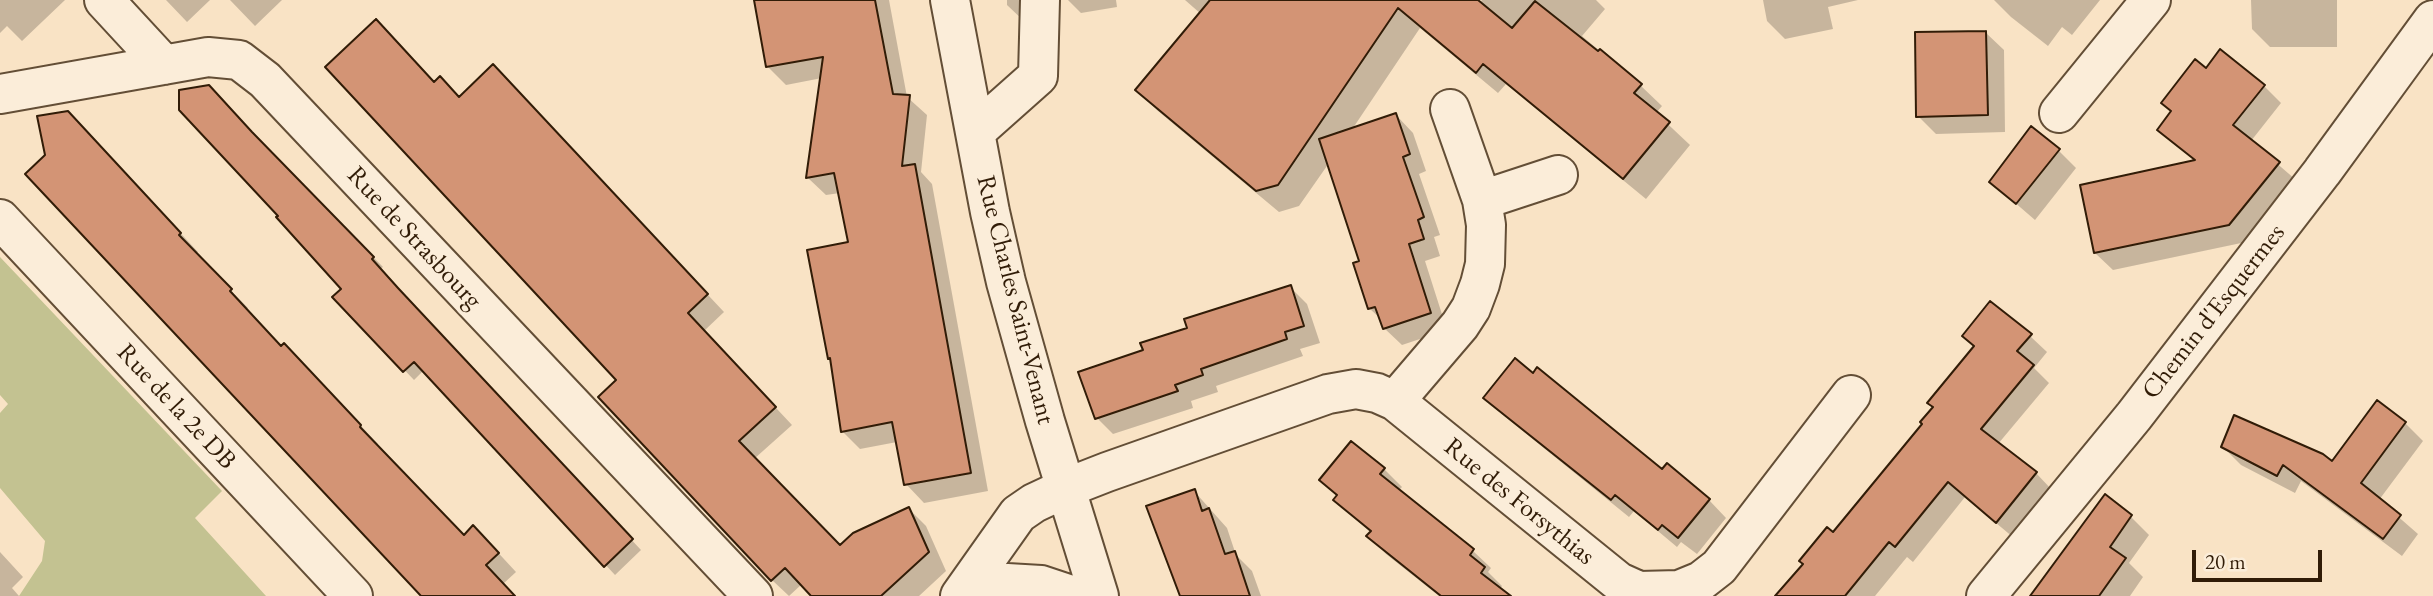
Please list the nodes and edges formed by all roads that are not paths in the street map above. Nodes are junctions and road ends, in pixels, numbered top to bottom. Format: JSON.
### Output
{"nodes":[{"id":1,"x":104,"y":0,"type":"edge"},
{"id":2,"x":950,"y":0,"type":"edge"},
{"id":3,"x":1040,"y":0,"type":"edge"},
{"id":4,"x":2151,"y":0,"type":"edge"},
{"id":5,"x":2433,"y":20,"type":"edge"},
{"id":6,"x":164,"y":65,"type":"junction"},
{"id":7,"x":0,"y":94,"type":"edge"},
{"id":8,"x":1450,"y":109,"type":"dead end"},
{"id":9,"x":2059,"y":113,"type":"dead end"},
{"id":10,"x":975,"y":132,"type":"junction"},
{"id":11,"x":1558,"y":175,"type":"dead end"},
{"id":12,"x":1482,"y":200,"type":"junction"},
{"id":13,"x":0,"y":219,"type":"edge"},
{"id":14,"x":1851,"y":395,"type":"dead end"},
{"id":15,"x":1395,"y":401,"type":"junction"},
{"id":16,"x":1066,"y":488,"type":"junction"},
{"id":17,"x":353,"y":596,"type":"edge"},
{"id":18,"x":753,"y":596,"type":"edge"},
{"id":19,"x":960,"y":596,"type":"edge"},
{"id":20,"x":967,"y":596,"type":"edge"},
{"id":21,"x":1074,"y":596,"type":"edge"},
{"id":22,"x":1099,"y":596,"type":"edge"},
{"id":23,"x":1986,"y":596,"type":"edge"}],
"edges":[{"from":1,"to":6,"type":"street"},
{"from":2,"to":10,"type":"street","name":"Rue Charles Saint-Venant"},
{"from":3,"to":10,"type":"street"},
{"from":4,"to":9,"type":"street"},
{"from":5,"to":23,"type":"street","name":"Chemin d'Esquermes"},
{"from":6,"to":7,"type":"street","name":"Rue de Strasbourg"},
{"from":6,"to":18,"type":"street","name":"Rue de Strasbourg"},
{"from":8,"to":12,"type":"street"},
{"from":10,"to":16,"type":"street","name":"Rue Charles Saint-Venant"},
{"from":11,"to":12,"type":"street"},
{"from":12,"to":15,"type":"street"},
{"from":13,"to":17,"type":"street","name":"Rue de la 2e DB"},
{"from":14,"to":15,"type":"street","name":"Rue des Forsythias"},
{"from":15,"to":16,"type":"street","name":"Rue des Forsythias"},
{"from":16,"to":19,"type":"street","name":"Rue des Forsythias"},
{"from":16,"to":22,"type":"street","name":"Rue Charles Saint-Venant"},
{"from":20,"to":21,"type":"street"}]}
